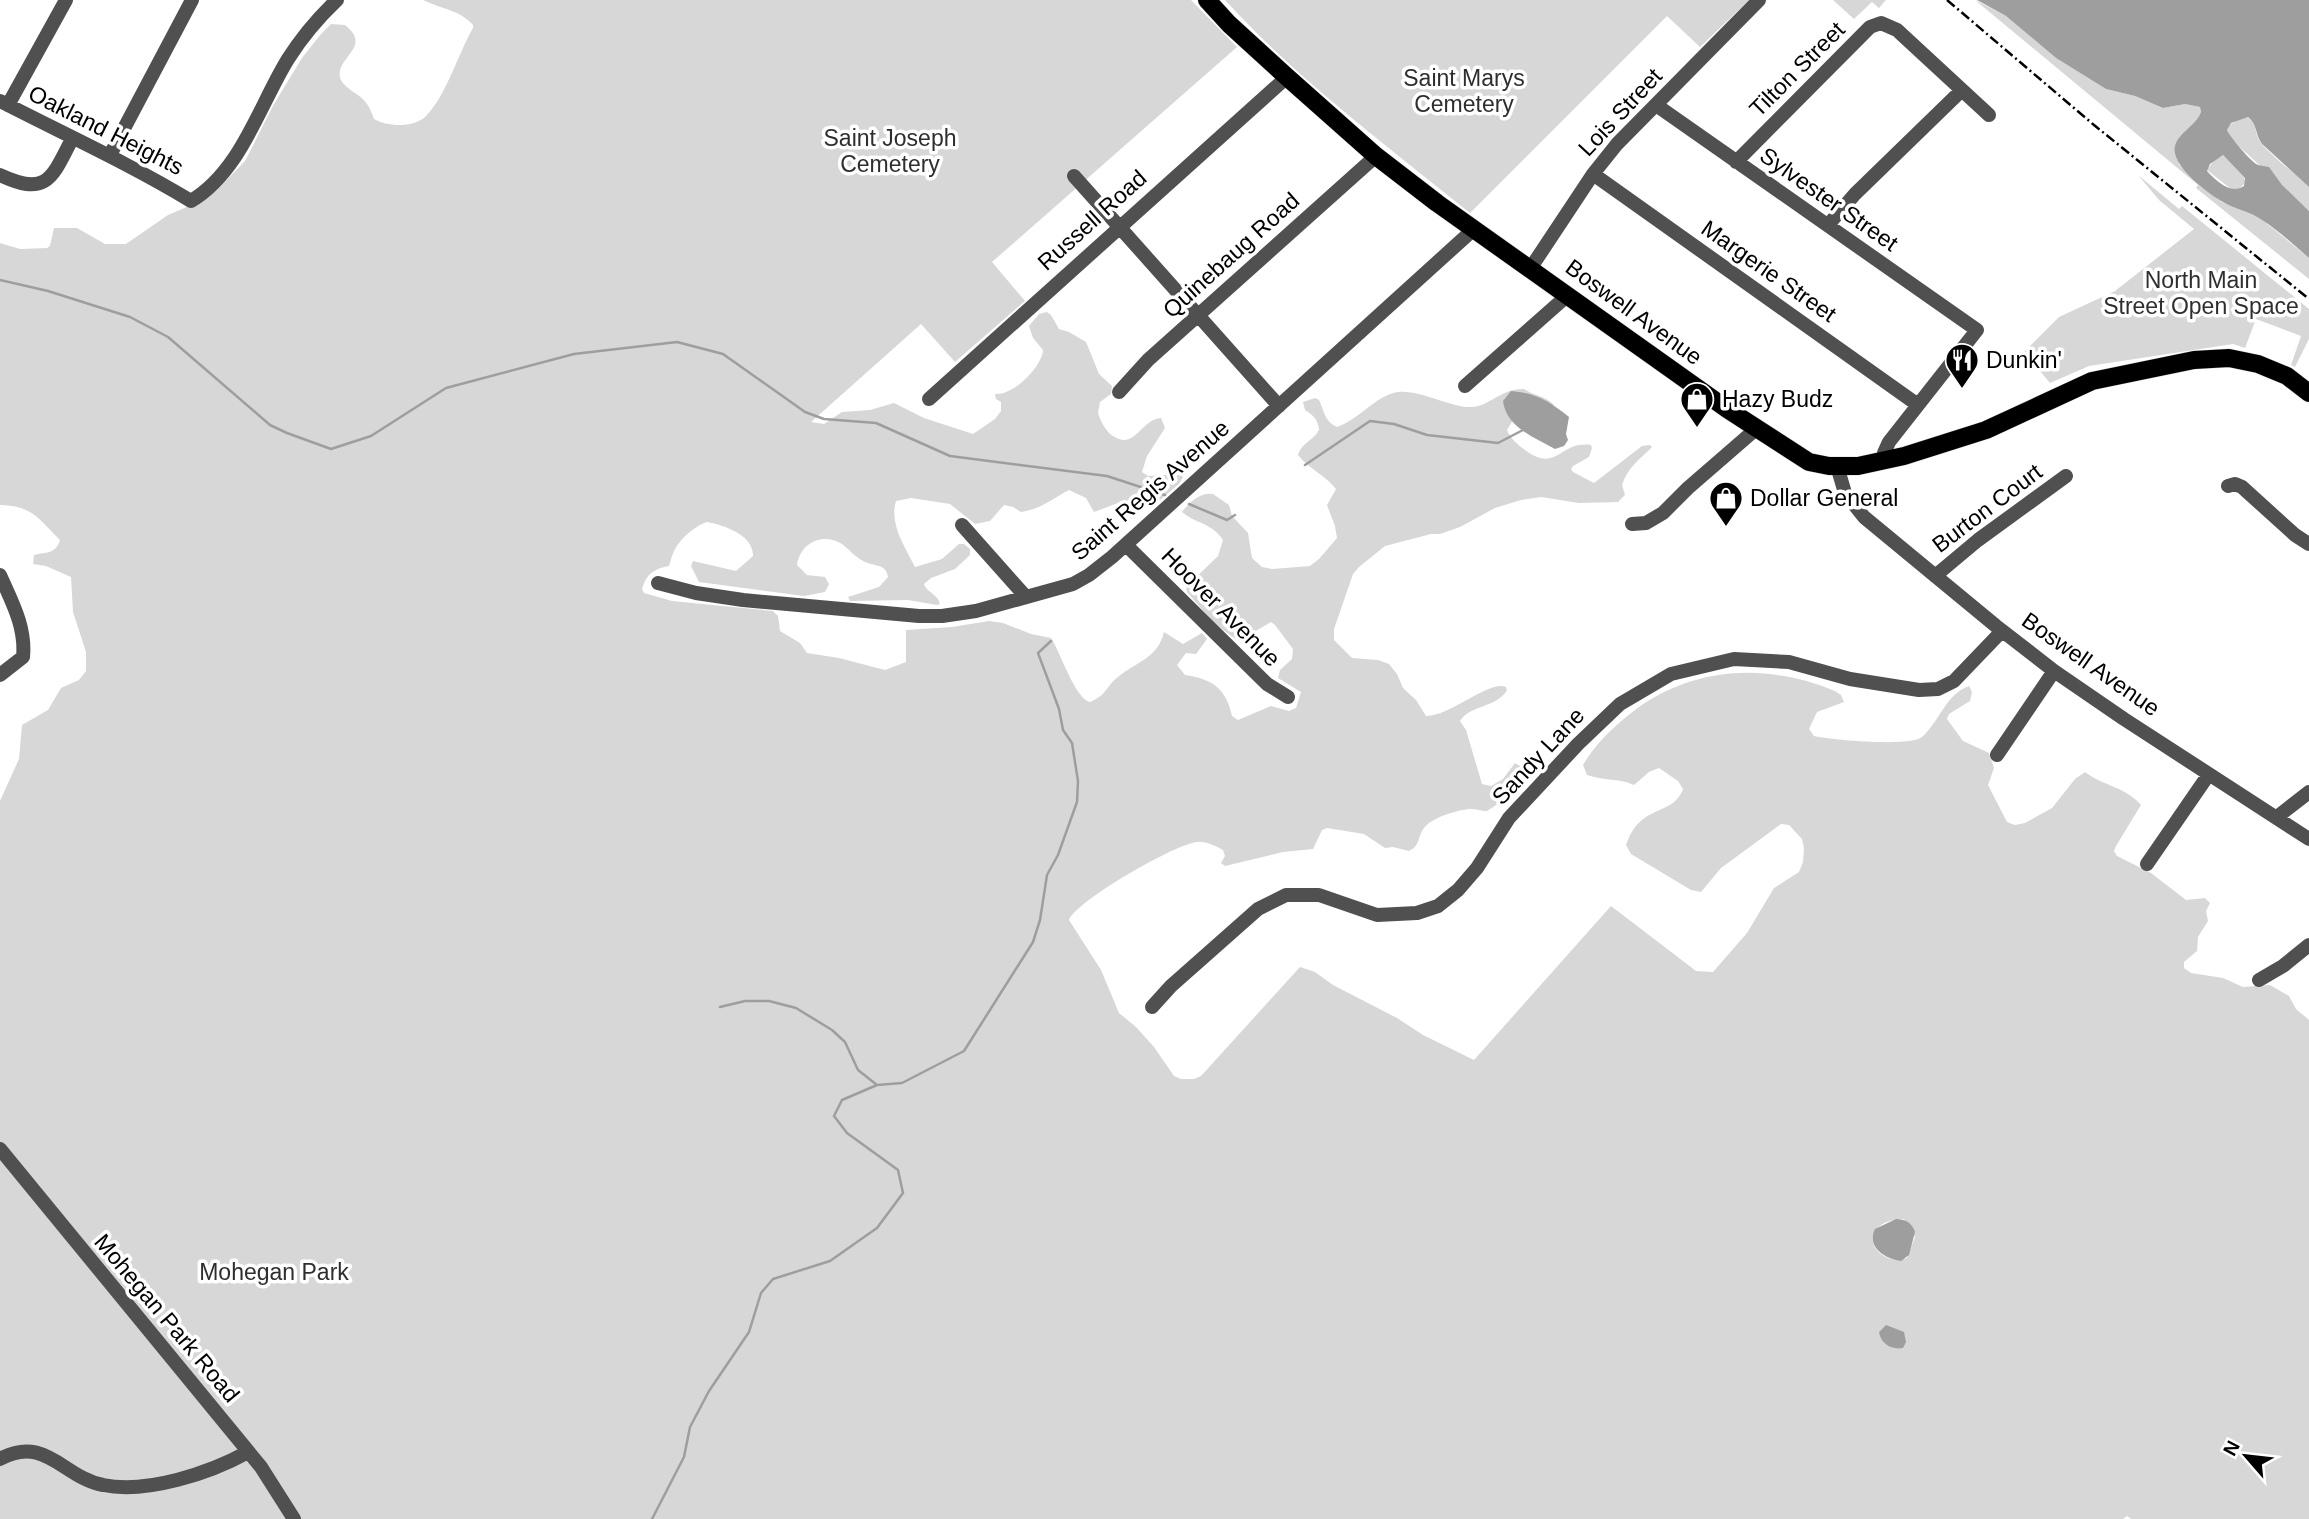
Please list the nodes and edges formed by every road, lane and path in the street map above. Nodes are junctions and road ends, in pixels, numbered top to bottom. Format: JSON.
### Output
{"nodes":[{"id":1,"x":66,"y":0,"type":"edge"},
{"id":2,"x":192,"y":0,"type":"edge"},
{"id":3,"x":337,"y":0,"type":"edge"},
{"id":4,"x":1207,"y":0,"type":"edge"},
{"id":5,"x":1759,"y":0,"type":"edge"},
{"id":6,"x":1287,"y":77,"type":"junction"},
{"id":7,"x":1962,"y":90,"type":"junction"},
{"id":8,"x":4,"y":103,"type":"edge"},
{"id":9,"x":1656,"y":105,"type":"junction"},
{"id":10,"x":1989,"y":115,"type":"dead end"},
{"id":11,"x":72,"y":139,"type":"junction"},
{"id":12,"x":110,"y":155,"type":"junction"},
{"id":13,"x":1376,"y":156,"type":"junction"},
{"id":14,"x":1736,"y":162,"type":"junction"},
{"id":15,"x":1593,"y":174,"type":"junction"},
{"id":16,"x":0,"y":175,"type":"edge"},
{"id":17,"x":1074,"y":176,"type":"dead end"},
{"id":18,"x":1828,"y":226,"type":"junction"},
{"id":19,"x":1119,"y":227,"type":"junction"},
{"id":20,"x":1474,"y":229,"type":"junction"},
{"id":21,"x":1530,"y":269,"type":"junction"},
{"id":22,"x":1568,"y":295,"type":"junction"},
{"id":23,"x":1198,"y":315,"type":"junction"},
{"id":24,"x":1465,"y":386,"type":"dead end"},
{"id":25,"x":1119,"y":392,"type":"dead end"},
{"id":26,"x":2309,"y":393,"type":"edge"},
{"id":27,"x":929,"y":399,"type":"dead end"},
{"id":28,"x":1918,"y":405,"type":"junction"},
{"id":29,"x":1279,"y":406,"type":"junction"},
{"id":30,"x":1756,"y":429,"type":"junction"},
{"id":31,"x":1884,"y":461,"type":"junction"},
{"id":32,"x":1837,"y":466,"type":"junction"},
{"id":33,"x":2066,"y":476,"type":"dead end"},
{"id":34,"x":2228,"y":486,"type":"dead end"},
{"id":35,"x":1632,"y":524,"type":"dead end"},
{"id":36,"x":962,"y":525,"type":"dead end"},
{"id":37,"x":2309,"y":544,"type":"edge"},
{"id":38,"x":1126,"y":545,"type":"junction"},
{"id":39,"x":0,"y":575,"type":"edge"},
{"id":40,"x":1935,"y":576,"type":"junction"},
{"id":41,"x":658,"y":583,"type":"dead end"},
{"id":42,"x":1026,"y":597,"type":"junction"},
{"id":43,"x":2002,"y":631,"type":"junction"},
{"id":44,"x":2054,"y":671,"type":"junction"},
{"id":45,"x":0,"y":675,"type":"edge"},
{"id":46,"x":1288,"y":697,"type":"dead end"},
{"id":47,"x":1997,"y":755,"type":"dead end"},
{"id":48,"x":2209,"y":774,"type":"junction"},
{"id":49,"x":2309,"y":792,"type":"edge"},
{"id":50,"x":2277,"y":817,"type":"junction"},
{"id":51,"x":2309,"y":839,"type":"edge"},
{"id":52,"x":2147,"y":864,"type":"dead end"},
{"id":53,"x":2309,"y":945,"type":"edge"},
{"id":54,"x":2259,"y":980,"type":"dead end"},
{"id":55,"x":1152,"y":1007,"type":"dead end"},
{"id":56,"x":0,"y":1149,"type":"edge"},
{"id":57,"x":248,"y":1452,"type":"junction"},
{"id":58,"x":0,"y":1459,"type":"edge"},
{"id":59,"x":293,"y":1519,"type":"edge"}],
"edges":[{"from":1,"to":8,"type":"street"},
{"from":2,"to":12,"type":"street"},
{"from":3,"to":12,"type":"street","name":"Oakland Heights"},
{"from":4,"to":6,"type":"main road","name":"Boswell Avenue"},
{"from":5,"to":9,"type":"street","name":"Lois Street"},
{"from":6,"to":13,"type":"main road","name":"Boswell Avenue"},
{"from":6,"to":19,"type":"street","name":"Russell Road"},
{"from":7,"to":10,"type":"street","name":"Tilton Street"},
{"from":7,"to":14,"type":"street","name":"Tilton Street"},
{"from":7,"to":18,"type":"street"},
{"from":8,"to":11,"type":"street","name":"Oakland Heights"},
{"from":9,"to":14,"type":"street","name":"Sylvester Street"},
{"from":9,"to":15,"type":"street","name":"Lois Street"},
{"from":11,"to":12,"type":"street","name":"Oakland Heights"},
{"from":11,"to":16,"type":"street"},
{"from":13,"to":20,"type":"main road","name":"Boswell Avenue"},
{"from":13,"to":23,"type":"street","name":"Quinebaug Road"},
{"from":14,"to":18,"type":"street","name":"Sylvester Street"},
{"from":15,"to":21,"type":"street","name":"Lois Street"},
{"from":15,"to":28,"type":"street","name":"Margerie Street"},
{"from":17,"to":19,"type":"street"},
{"from":18,"to":28,"type":"street","name":"Sylvester Street"},
{"from":19,"to":23,"type":"street"},
{"from":19,"to":27,"type":"street","name":"Russell Road"},
{"from":20,"to":21,"type":"main road","name":"Boswell Avenue"},
{"from":20,"to":29,"type":"street","name":"Saint Regis Avenue"},
{"from":21,"to":22,"type":"main road","name":"Boswell Avenue"},
{"from":22,"to":24,"type":"street"},
{"from":22,"to":30,"type":"main road","name":"Boswell Avenue"},
{"from":23,"to":25,"type":"street","name":"Quinebaug Road"},
{"from":23,"to":29,"type":"street"},
{"from":26,"to":31,"type":"main road"},
{"from":28,"to":31,"type":"street"},
{"from":29,"to":38,"type":"street","name":"Saint Regis Avenue"},
{"from":30,"to":32,"type":"main road","name":"Boswell Avenue"},
{"from":30,"to":35,"type":"street"},
{"from":31,"to":32,"type":"main road"},
{"from":32,"to":40,"type":"street","name":"Boswell Avenue"},
{"from":33,"to":40,"type":"street","name":"Burton Court"},
{"from":34,"to":37,"type":"street"},
{"from":36,"to":42,"type":"street"},
{"from":38,"to":42,"type":"street","name":"Saint Regis Avenue"},
{"from":38,"to":46,"type":"street","name":"Hoover Avenue"},
{"from":39,"to":45,"type":"street"},
{"from":40,"to":43,"type":"street","name":"Boswell Avenue"},
{"from":41,"to":42,"type":"street","name":"Saint Regis Avenue"},
{"from":43,"to":44,"type":"street","name":"Boswell Avenue"},
{"from":43,"to":55,"type":"street","name":"Sandy Lane"},
{"from":44,"to":47,"type":"street"},
{"from":44,"to":48,"type":"street","name":"Boswell Avenue"},
{"from":48,"to":50,"type":"street","name":"Boswell Avenue"},
{"from":48,"to":52,"type":"street"},
{"from":49,"to":50,"type":"street"},
{"from":50,"to":51,"type":"street","name":"Boswell Avenue"},
{"from":53,"to":54,"type":"street"},
{"from":56,"to":57,"type":"street","name":"Mohegan Park Road"},
{"from":57,"to":58,"type":"street"},
{"from":57,"to":59,"type":"street","name":"Mohegan Park Road"}]}
